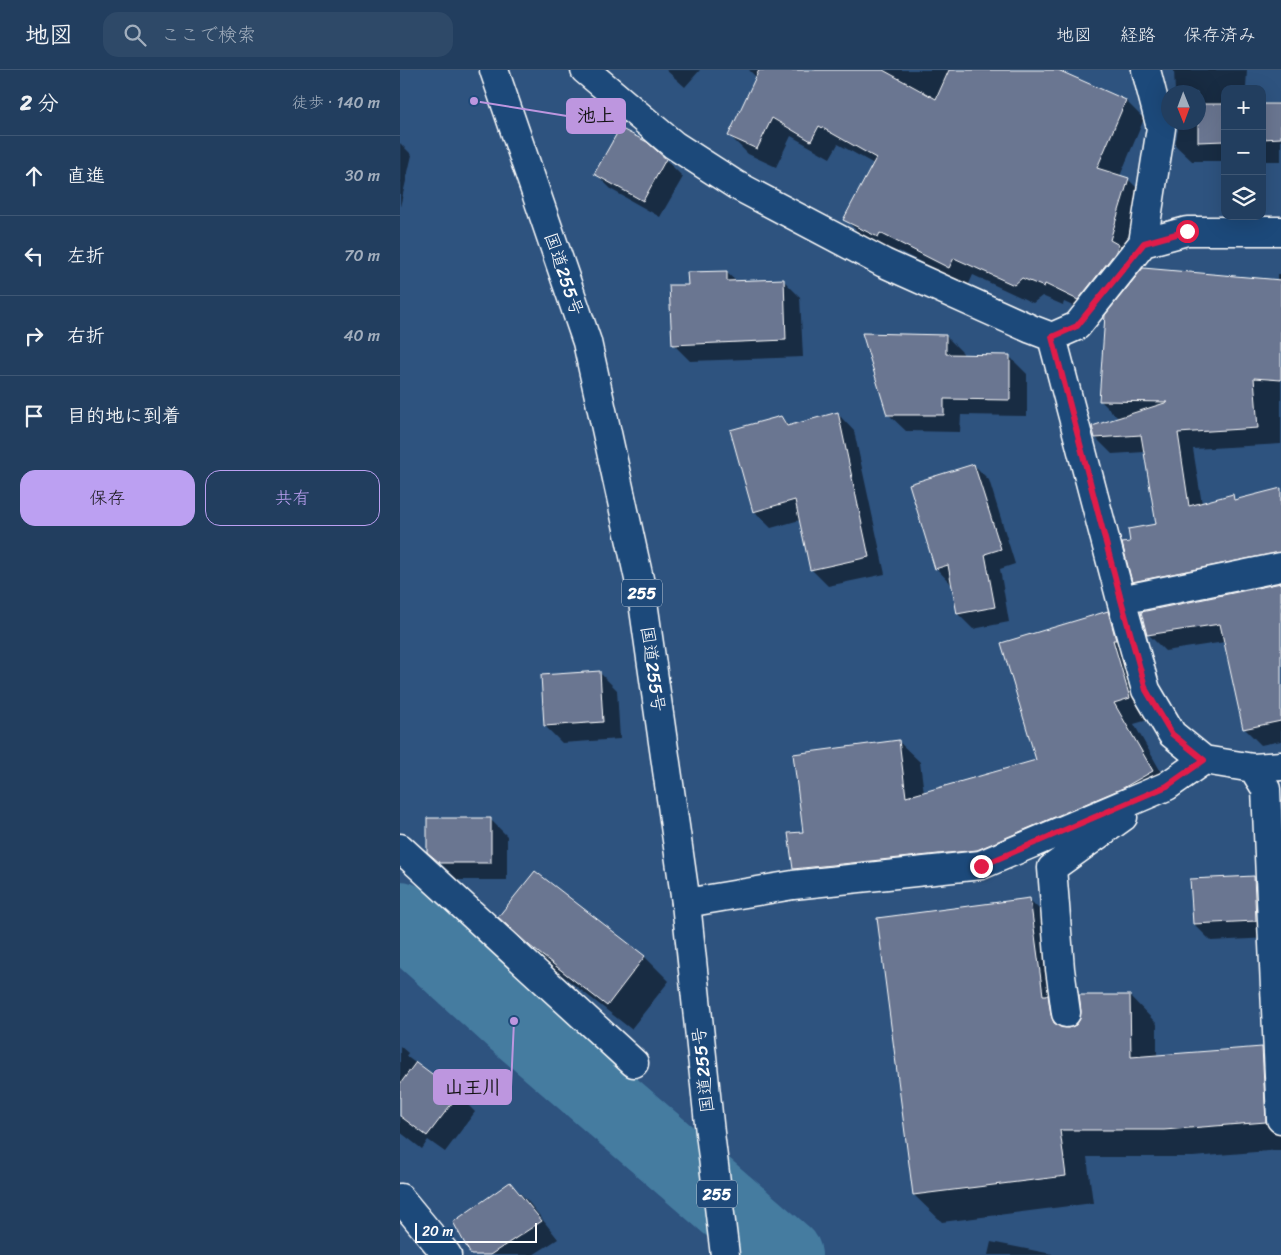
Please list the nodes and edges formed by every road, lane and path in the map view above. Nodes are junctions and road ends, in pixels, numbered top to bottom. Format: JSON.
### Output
{"nodes":[{"id":1,"x":494,"y":70,"type":"edge"},
{"id":2,"x":585,"y":70,"type":"edge"},
{"id":3,"x":1146,"y":70,"type":"edge"},
{"id":4,"x":1281,"y":231,"type":"edge"},
{"id":5,"x":1144,"y":243,"type":"junction"},
{"id":6,"x":1052,"y":337,"type":"junction"},
{"id":7,"x":1281,"y":567,"type":"edge"},
{"id":8,"x":1121,"y":600,"type":"junction"},
{"id":9,"x":1204,"y":760,"type":"junction"},
{"id":10,"x":1281,"y":766,"type":"edge"},
{"id":11,"x":1253,"y":768,"type":"junction"},
{"id":12,"x":1167,"y":786,"type":"junction"},
{"id":13,"x":400,"y":848,"type":"edge"},
{"id":14,"x":686,"y":903,"type":"junction"},
{"id":15,"x":1066,"y":1013,"type":"dead end"},
{"id":16,"x":634,"y":1063,"type":"dead end"},
{"id":17,"x":1281,"y":1119,"type":"edge"},
{"id":18,"x":400,"y":1198,"type":"edge"},
{"id":19,"x":447,"y":1255,"type":"edge"},
{"id":20,"x":725,"y":1255,"type":"edge"}],
"edges":[{"from":1,"to":14,"type":"main road","name":"国道255号","number":"255"},
{"from":2,"to":6,"type":"main road"},
{"from":3,"to":5,"type":"main road"},
{"from":4,"to":5,"type":"main road"},
{"from":5,"to":6,"type":"main road"},
{"from":6,"to":8,"type":"main road"},
{"from":7,"to":8,"type":"main road"},
{"from":8,"to":9,"type":"main road"},
{"from":9,"to":11,"type":"main road"},
{"from":9,"to":12,"type":"main road"},
{"from":10,"to":11,"type":"main road"},
{"from":11,"to":17,"type":"main road"},
{"from":12,"to":14,"type":"main road"},
{"from":12,"to":15,"type":"main road"},
{"from":13,"to":16,"type":"main road"},
{"from":14,"to":20,"type":"main road","name":"国道255号","number":"255"},
{"from":18,"to":19,"type":"main road"}]}
